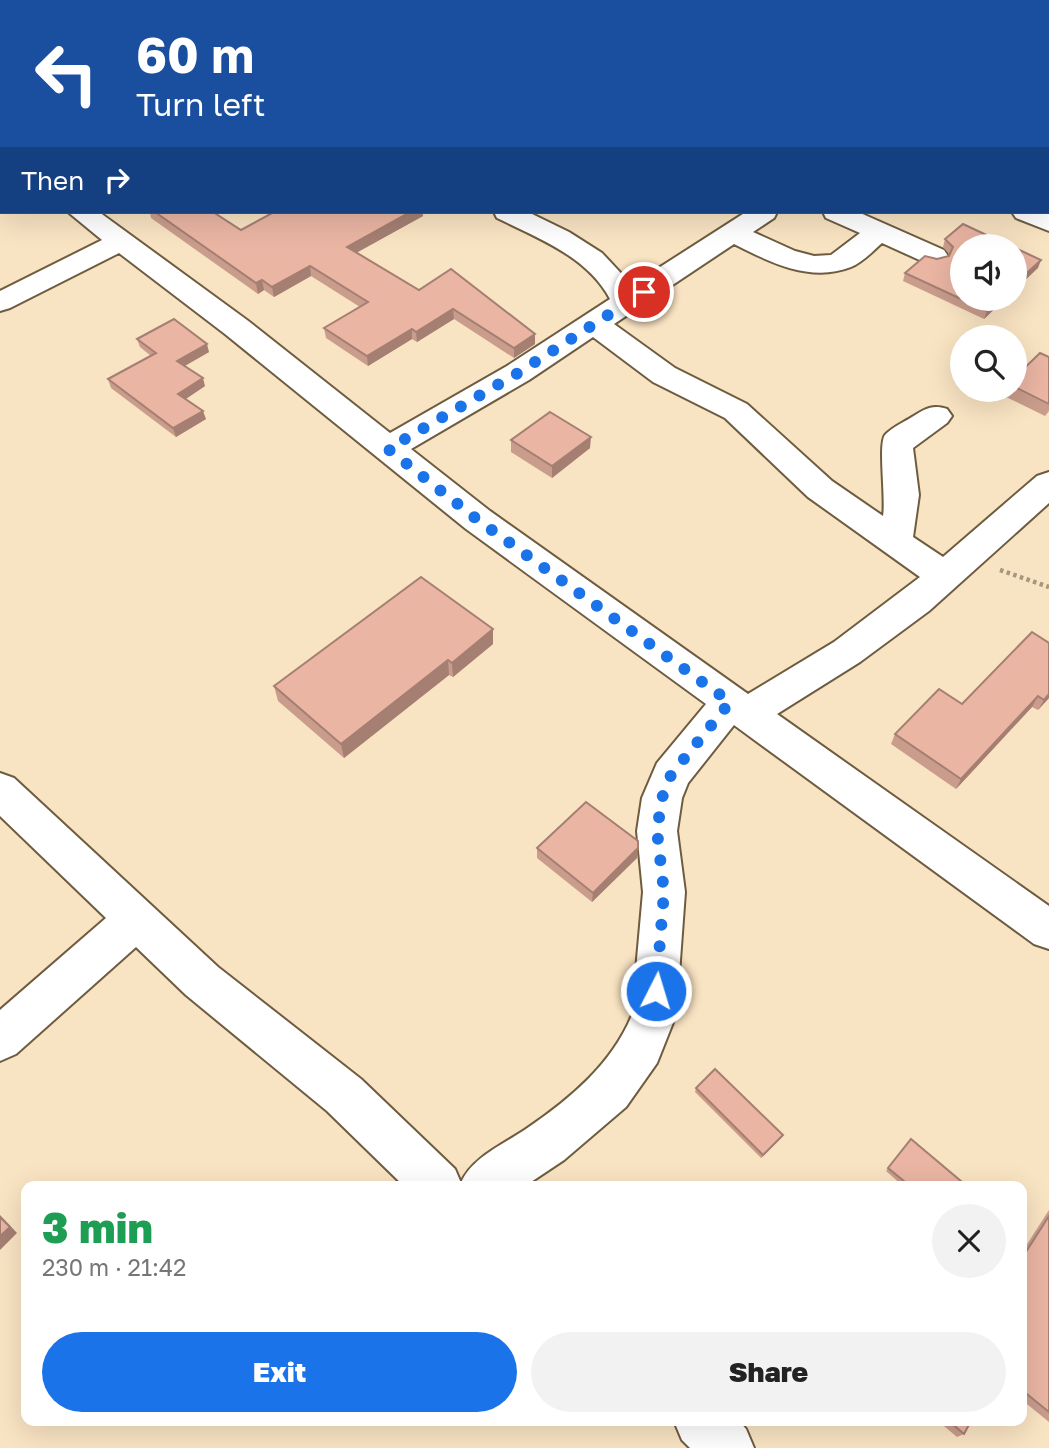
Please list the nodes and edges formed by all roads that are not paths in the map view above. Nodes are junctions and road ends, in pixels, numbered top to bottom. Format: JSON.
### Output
{"nodes":[{"id":1,"x":85,"y":214,"type":"edge"},
{"id":2,"x":511,"y":214,"type":"edge"},
{"id":3,"x":761,"y":214,"type":"edge"},
{"id":4,"x":841,"y":214,"type":"edge"},
{"id":5,"x":1030,"y":214,"type":"edge"},
{"id":6,"x":1049,"y":223,"type":"edge"},
{"id":7,"x":879,"y":231,"type":"junction"},
{"id":8,"x":733,"y":233,"type":"junction"},
{"id":9,"x":121,"y":241,"type":"junction"},
{"id":10,"x":934,"y":256,"type":"edge"},
{"id":11,"x":0,"y":302,"type":"edge"},
{"id":12,"x":627,"y":303,"type":"junction"},
{"id":13,"x":595,"y":324,"type":"junction"},
{"id":14,"x":936,"y":416,"type":"dead end"},
{"id":15,"x":388,"y":449,"type":"junction"},
{"id":16,"x":1049,"y":484,"type":"edge"},
{"id":17,"x":895,"y":539,"type":"junction"},
{"id":18,"x":953,"y":569,"type":"junction"},
{"id":19,"x":738,"y":708,"type":"junction"},
{"id":20,"x":0,"y":790,"type":"edge"},
{"id":21,"x":136,"y":919,"type":"junction"},
{"id":22,"x":1049,"y":930,"type":"edge"},
{"id":23,"x":0,"y":1039,"type":"edge"},
{"id":24,"x":433,"y":1181,"type":"edge"},
{"id":25,"x":491,"y":1181,"type":"edge"},
{"id":26,"x":706,"y":1426,"type":"edge"},
{"id":27,"x":727,"y":1448,"type":"edge"}],
"edges":[{"from":1,"to":9,"type":"street"},
{"from":2,"to":12,"type":"street"},
{"from":3,"to":8,"type":"street"},
{"from":4,"to":7,"type":"street"},
{"from":5,"to":6,"type":"street"},
{"from":7,"to":8,"type":"street"},
{"from":7,"to":10,"type":"street"},
{"from":8,"to":12,"type":"street"},
{"from":9,"to":11,"type":"street"},
{"from":9,"to":15,"type":"street"},
{"from":12,"to":13,"type":"street"},
{"from":13,"to":15,"type":"street"},
{"from":13,"to":17,"type":"street"},
{"from":14,"to":17,"type":"street"},
{"from":15,"to":19,"type":"street"},
{"from":16,"to":18,"type":"street"},
{"from":17,"to":18,"type":"street"},
{"from":18,"to":19,"type":"street"},
{"from":19,"to":22,"type":"street"},
{"from":19,"to":25,"type":"street"},
{"from":20,"to":21,"type":"street"},
{"from":21,"to":23,"type":"street"},
{"from":21,"to":24,"type":"street"},
{"from":26,"to":27,"type":"street"}]}
